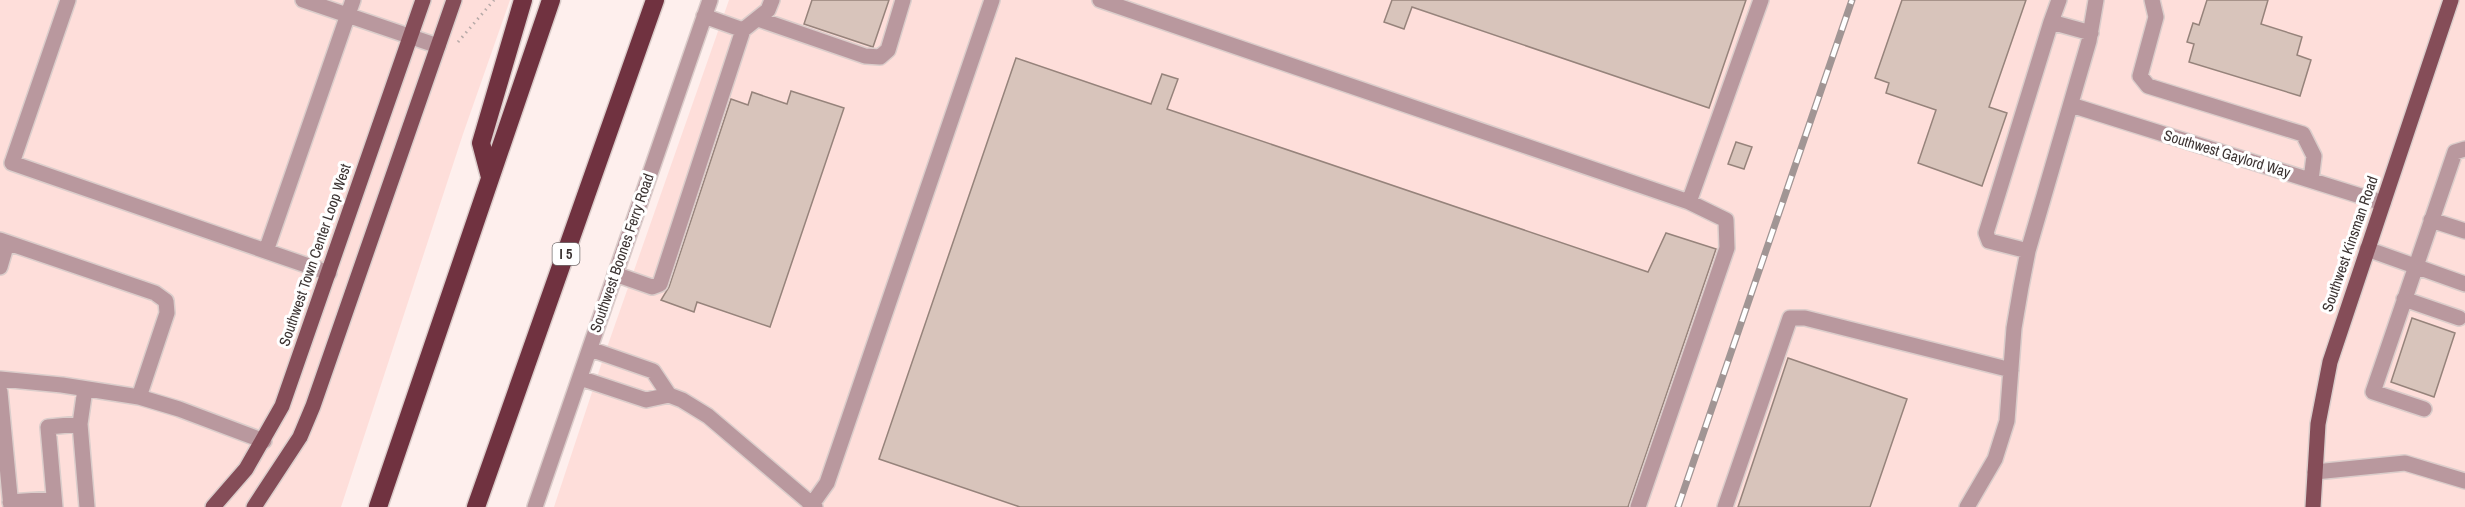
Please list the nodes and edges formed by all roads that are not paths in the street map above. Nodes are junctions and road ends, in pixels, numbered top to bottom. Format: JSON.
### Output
{"nodes":[{"id":1,"x":68,"y":0,"type":"edge"},
{"id":2,"x":303,"y":0,"type":"edge"},
{"id":3,"x":353,"y":0,"type":"edge"},
{"id":4,"x":423,"y":0,"type":"edge"},
{"id":5,"x":453,"y":0,"type":"edge"},
{"id":6,"x":523,"y":0,"type":"edge"},
{"id":7,"x":551,"y":0,"type":"edge"},
{"id":8,"x":655,"y":0,"type":"edge"},
{"id":9,"x":710,"y":0,"type":"edge"},
{"id":10,"x":772,"y":0,"type":"edge"},
{"id":11,"x":903,"y":0,"type":"edge"},
{"id":12,"x":993,"y":0,"type":"edge"},
{"id":13,"x":1100,"y":0,"type":"edge"},
{"id":14,"x":1761,"y":0,"type":"edge"},
{"id":15,"x":2059,"y":0,"type":"edge"},
{"id":16,"x":2096,"y":0,"type":"edge"},
{"id":17,"x":2152,"y":0,"type":"edge"},
{"id":18,"x":2451,"y":0,"type":"edge"},
{"id":19,"x":348,"y":15,"type":"junction"},
{"id":20,"x":704,"y":16,"type":"junction"},
{"id":21,"x":758,"y":19,"type":"junction"},
{"id":22,"x":2051,"y":22,"type":"junction"},
{"id":23,"x":743,"y":30,"type":"junction"},
{"id":24,"x":2091,"y":33,"type":"junction"},
{"id":25,"x":411,"y":38,"type":"junction"},
{"id":26,"x":445,"y":48,"type":"junction"},
{"id":27,"x":2071,"y":105,"type":"junction"},
{"id":28,"x":2465,"y":149,"type":"edge"},
{"id":29,"x":6,"y":161,"type":"edge"},
{"id":30,"x":490,"y":177,"type":"junction"},
{"id":31,"x":2311,"y":180,"type":"junction"},
{"id":32,"x":1689,"y":202,"type":"junction"},
{"id":33,"x":2383,"y":203,"type":"junction"},
{"id":34,"x":2431,"y":219,"type":"junction"},
{"id":35,"x":2465,"y":231,"type":"edge"},
{"id":36,"x":4,"y":241,"type":"edge"},
{"id":37,"x":2367,"y":249,"type":"junction"},
{"id":38,"x":2028,"y":251,"type":"junction"},
{"id":39,"x":266,"y":252,"type":"junction"},
{"id":40,"x":2415,"y":266,"type":"junction"},
{"id":41,"x":0,"y":267,"type":"edge"},
{"id":42,"x":329,"y":273,"type":"junction"},
{"id":43,"x":615,"y":274,"type":"junction"},
{"id":44,"x":2465,"y":284,"type":"edge"},
{"id":45,"x":2404,"y":298,"type":"junction"},
{"id":46,"x":2459,"y":318,"type":"dead end"},
{"id":47,"x":590,"y":349,"type":"junction"},
{"id":48,"x":2012,"y":370,"type":"junction"},
{"id":49,"x":580,"y":378,"type":"junction"},
{"id":50,"x":0,"y":379,"type":"edge"},
{"id":51,"x":86,"y":388,"type":"junction"},
{"id":52,"x":0,"y":392,"type":"edge"},
{"id":53,"x":669,"y":395,"type":"junction"},
{"id":54,"x":139,"y":397,"type":"junction"},
{"id":55,"x":2424,"y":409,"type":"dead end"},
{"id":56,"x":80,"y":424,"type":"junction"},
{"id":57,"x":264,"y":441,"type":"junction"},
{"id":58,"x":3,"y":458,"type":"edge"},
{"id":59,"x":2315,"y":472,"type":"junction"},
{"id":60,"x":2465,"y":481,"type":"edge"},
{"id":61,"x":54,"y":503,"type":"edge"},
{"id":62,"x":10,"y":505,"type":"edge"},
{"id":63,"x":812,"y":506,"type":"edge"},
{"id":64,"x":87,"y":507,"type":"edge"},
{"id":65,"x":213,"y":507,"type":"edge"},
{"id":66,"x":254,"y":507,"type":"edge"},
{"id":67,"x":378,"y":507,"type":"edge"},
{"id":68,"x":476,"y":507,"type":"edge"},
{"id":69,"x":535,"y":507,"type":"edge"},
{"id":70,"x":1638,"y":507,"type":"edge"},
{"id":71,"x":1725,"y":507,"type":"edge"},
{"id":72,"x":1967,"y":507,"type":"edge"},
{"id":73,"x":2313,"y":507,"type":"edge"}],
"edges":[{"from":1,"to":29,"type":"street"},
{"from":2,"to":19,"type":"street"},
{"from":3,"to":19,"type":"street"},
{"from":4,"to":25,"type":"main road","name":"Southwest Town Center Loop West"},
{"from":5,"to":26,"type":"main road"},
{"from":6,"to":30,"type":"highway"},
{"from":7,"to":30,"type":"highway"},
{"from":8,"to":68,"type":"highway","number":"I 5"},
{"from":9,"to":20,"type":"street","name":"Southwest Boones Ferry Road"},
{"from":10,"to":21,"type":"street"},
{"from":11,"to":21,"type":"street"},
{"from":12,"to":63,"type":"street"},
{"from":13,"to":32,"type":"street"},
{"from":14,"to":32,"type":"street"},
{"from":15,"to":22,"type":"street"},
{"from":16,"to":24,"type":"street"},
{"from":17,"to":31,"type":"street"},
{"from":18,"to":33,"type":"main road","name":"Southwest Kinsman Road"},
{"from":19,"to":25,"type":"street"},
{"from":19,"to":39,"type":"street"},
{"from":20,"to":23,"type":"street"},
{"from":20,"to":43,"type":"street","name":"Southwest Boones Ferry Road"},
{"from":21,"to":23,"type":"street"},
{"from":22,"to":24,"type":"street"},
{"from":22,"to":38,"type":"street"},
{"from":23,"to":43,"type":"street"},
{"from":24,"to":27,"type":"street"},
{"from":25,"to":26,"type":"street"},
{"from":25,"to":42,"type":"main road","name":"Southwest Town Center Loop West"},
{"from":26,"to":66,"type":"main road"},
{"from":27,"to":31,"type":"street","name":"Southwest Gaylord Way"},
{"from":27,"to":38,"type":"street"},
{"from":28,"to":34,"type":"street"},
{"from":29,"to":39,"type":"street"},
{"from":30,"to":67,"type":"highway"},
{"from":31,"to":33,"type":"street","name":"Southwest Gaylord Way"},
{"from":32,"to":70,"type":"street"},
{"from":33,"to":37,"type":"main road","name":"Southwest Kinsman Road"},
{"from":34,"to":35,"type":"street"},
{"from":34,"to":40,"type":"street"},
{"from":36,"to":41,"type":"street"},
{"from":36,"to":54,"type":"street"},
{"from":37,"to":40,"type":"street"},
{"from":37,"to":59,"type":"main road","name":"Southwest Kinsman Road"},
{"from":38,"to":48,"type":"street"},
{"from":39,"to":42,"type":"street"},
{"from":40,"to":44,"type":"street"},
{"from":40,"to":45,"type":"street"},
{"from":42,"to":57,"type":"main road","name":"Southwest Town Center Loop West"},
{"from":43,"to":47,"type":"street","name":"Southwest Boones Ferry Road"},
{"from":45,"to":46,"type":"street"},
{"from":45,"to":55,"type":"street"},
{"from":47,"to":49,"type":"street","name":"Southwest Boones Ferry Road"},
{"from":47,"to":53,"type":"street"},
{"from":48,"to":71,"type":"street"},
{"from":48,"to":72,"type":"street"},
{"from":49,"to":53,"type":"street"},
{"from":49,"to":69,"type":"street","name":"Southwest Boones Ferry Road"},
{"from":50,"to":51,"type":"street"},
{"from":51,"to":54,"type":"street"},
{"from":51,"to":56,"type":"street"},
{"from":52,"to":58,"type":"street"},
{"from":53,"to":63,"type":"street"},
{"from":54,"to":57,"type":"street"},
{"from":56,"to":61,"type":"street"},
{"from":56,"to":64,"type":"street"},
{"from":57,"to":65,"type":"main road","name":"Southwest Town Center Loop West"},
{"from":58,"to":62,"type":"street"},
{"from":59,"to":60,"type":"street"},
{"from":59,"to":73,"type":"main road","name":"Southwest Kinsman Road"},
{"from":61,"to":62,"type":"street"}]}
